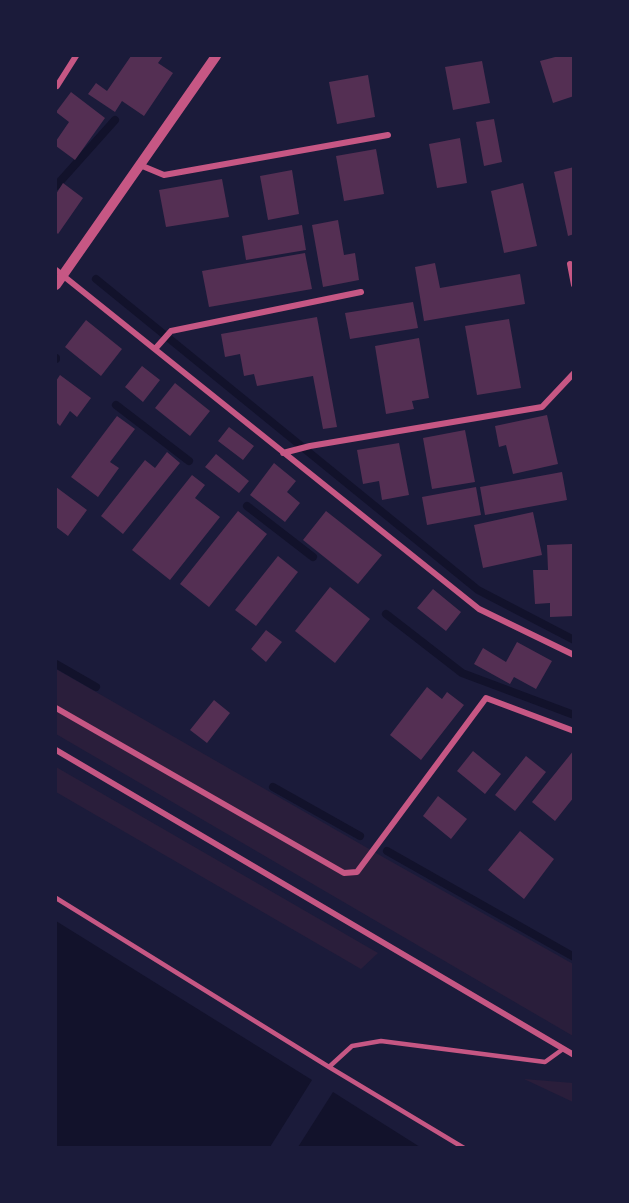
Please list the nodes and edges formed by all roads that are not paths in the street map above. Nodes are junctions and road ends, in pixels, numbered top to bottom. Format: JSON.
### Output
{"nodes":[{"id":1,"x":76,"y":56,"type":"edge"},
{"id":2,"x":216,"y":56,"type":"edge"},
{"id":3,"x":56,"y":87,"type":"edge"},
{"id":4,"x":388,"y":135,"type":"dead end"},
{"id":5,"x":138,"y":165,"type":"junction"},
{"id":6,"x":570,"y":264,"type":"dead end"},
{"id":7,"x":59,"y":272,"type":"edge"},
{"id":8,"x":56,"y":285,"type":"edge"},
{"id":9,"x":573,"y":285,"type":"edge"},
{"id":10,"x":361,"y":292,"type":"dead end"},
{"id":11,"x":155,"y":349,"type":"junction"},
{"id":12,"x":573,"y":373,"type":"edge"},
{"id":13,"x":283,"y":453,"type":"junction"},
{"id":14,"x":573,"y":655,"type":"edge"},
{"id":15,"x":56,"y":708,"type":"edge"},
{"id":16,"x":573,"y":730,"type":"edge"},
{"id":17,"x":56,"y":750,"type":"edge"},
{"id":18,"x":56,"y":898,"type":"edge"},
{"id":19,"x":563,"y":1049,"type":"junction"},
{"id":20,"x":573,"y":1055,"type":"edge"},
{"id":21,"x":330,"y":1067,"type":"junction"},
{"id":22,"x":464,"y":1148,"type":"edge"}],
"edges":[{"from":1,"to":3,"type":"street"},
{"from":2,"to":5,"type":"street"},
{"from":4,"to":5,"type":"street"},
{"from":5,"to":7,"type":"street"},
{"from":6,"to":9,"type":"street"},
{"from":7,"to":8,"type":"street"},
{"from":7,"to":11,"type":"street"},
{"from":10,"to":11,"type":"street"},
{"from":11,"to":13,"type":"street"},
{"from":12,"to":13,"type":"street"},
{"from":13,"to":14,"type":"street"},
{"from":15,"to":16,"type":"street"},
{"from":17,"to":19,"type":"street"},
{"from":18,"to":21,"type":"lane"},
{"from":19,"to":20,"type":"street"},
{"from":19,"to":21,"type":"lane"},
{"from":21,"to":22,"type":"lane"}]}
